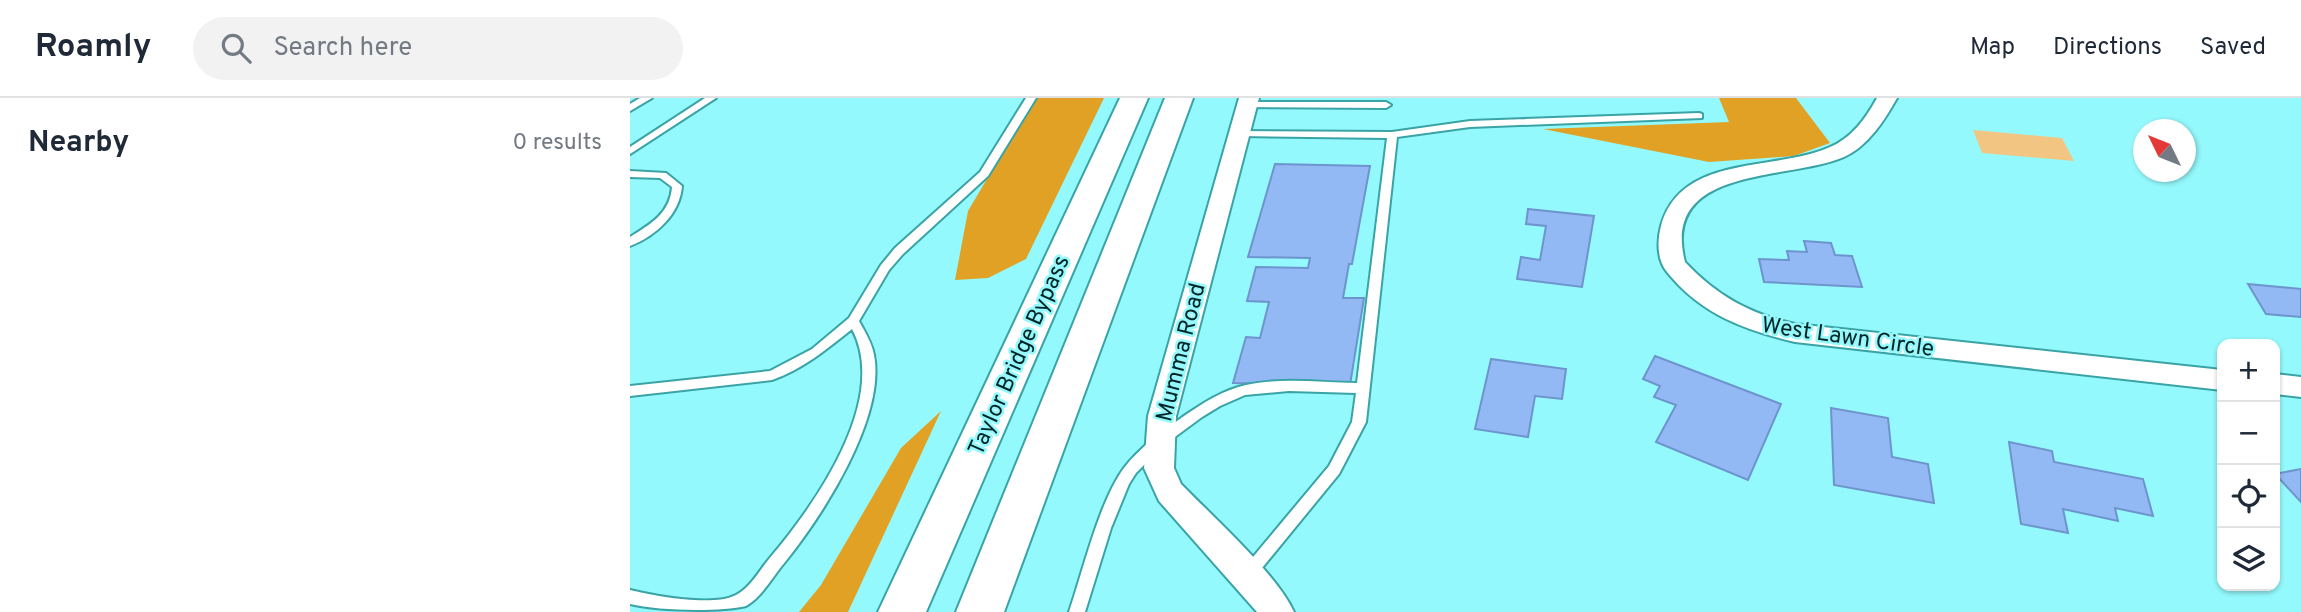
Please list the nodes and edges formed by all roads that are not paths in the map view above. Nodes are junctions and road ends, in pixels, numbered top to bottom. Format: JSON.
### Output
{"nodes":[{"id":1,"x":647,"y":98,"type":"edge"},
{"id":2,"x":710,"y":98,"type":"edge"},
{"id":3,"x":1031,"y":98,"type":"edge"},
{"id":4,"x":1134,"y":98,"type":"edge"},
{"id":5,"x":1179,"y":98,"type":"edge"},
{"id":6,"x":1887,"y":98,"type":"edge"},
{"id":7,"x":1248,"y":102,"type":"edge"},
{"id":8,"x":1386,"y":105,"type":"dead end"},
{"id":9,"x":630,"y":108,"type":"edge"},
{"id":10,"x":1699,"y":116,"type":"dead end"},
{"id":11,"x":1238,"y":133,"type":"junction"},
{"id":12,"x":1392,"y":135,"type":"junction"},
{"id":13,"x":630,"y":151,"type":"edge"},
{"id":14,"x":630,"y":174,"type":"edge"},
{"id":15,"x":630,"y":242,"type":"edge"},
{"id":16,"x":853,"y":321,"type":"junction"},
{"id":17,"x":2217,"y":379,"type":"edge"},
{"id":18,"x":2280,"y":385,"type":"edge"},
{"id":19,"x":2301,"y":387,"type":"edge"},
{"id":20,"x":1363,"y":388,"type":"junction"},
{"id":21,"x":630,"y":391,"type":"edge"},
{"id":22,"x":1159,"y":440,"type":"junction"},
{"id":23,"x":1247,"y":575,"type":"junction"},
{"id":24,"x":630,"y":597,"type":"edge"},
{"id":25,"x":902,"y":612,"type":"edge"},
{"id":26,"x":980,"y":612,"type":"edge"},
{"id":27,"x":1077,"y":612,"type":"edge"},
{"id":28,"x":1277,"y":612,"type":"edge"}],
"edges":[{"from":1,"to":9,"type":"lane"},
{"from":2,"to":13,"type":"lane"},
{"from":3,"to":16,"type":"lane"},
{"from":4,"to":25,"type":"main road","name":"Taylor Bridge Bypass"},
{"from":5,"to":26,"type":"main road"},
{"from":6,"to":17,"type":"street","name":"West Lawn Circle"},
{"from":7,"to":8,"type":"lane"},
{"from":7,"to":11,"type":"street","name":"Mumma Road"},
{"from":10,"to":12,"type":"lane"},
{"from":11,"to":12,"type":"lane"},
{"from":11,"to":22,"type":"street","name":"Mumma Road"},
{"from":12,"to":20,"type":"lane"},
{"from":14,"to":15,"type":"lane"},
{"from":16,"to":21,"type":"lane"},
{"from":16,"to":24,"type":"lane"},
{"from":18,"to":19,"type":"street"},
{"from":20,"to":22,"type":"lane"},
{"from":20,"to":23,"type":"lane"},
{"from":22,"to":23,"type":"street","name":"Mumma Road"},
{"from":22,"to":27,"type":"lane"},
{"from":23,"to":28,"type":"street","name":"Mumma Road"}]}
